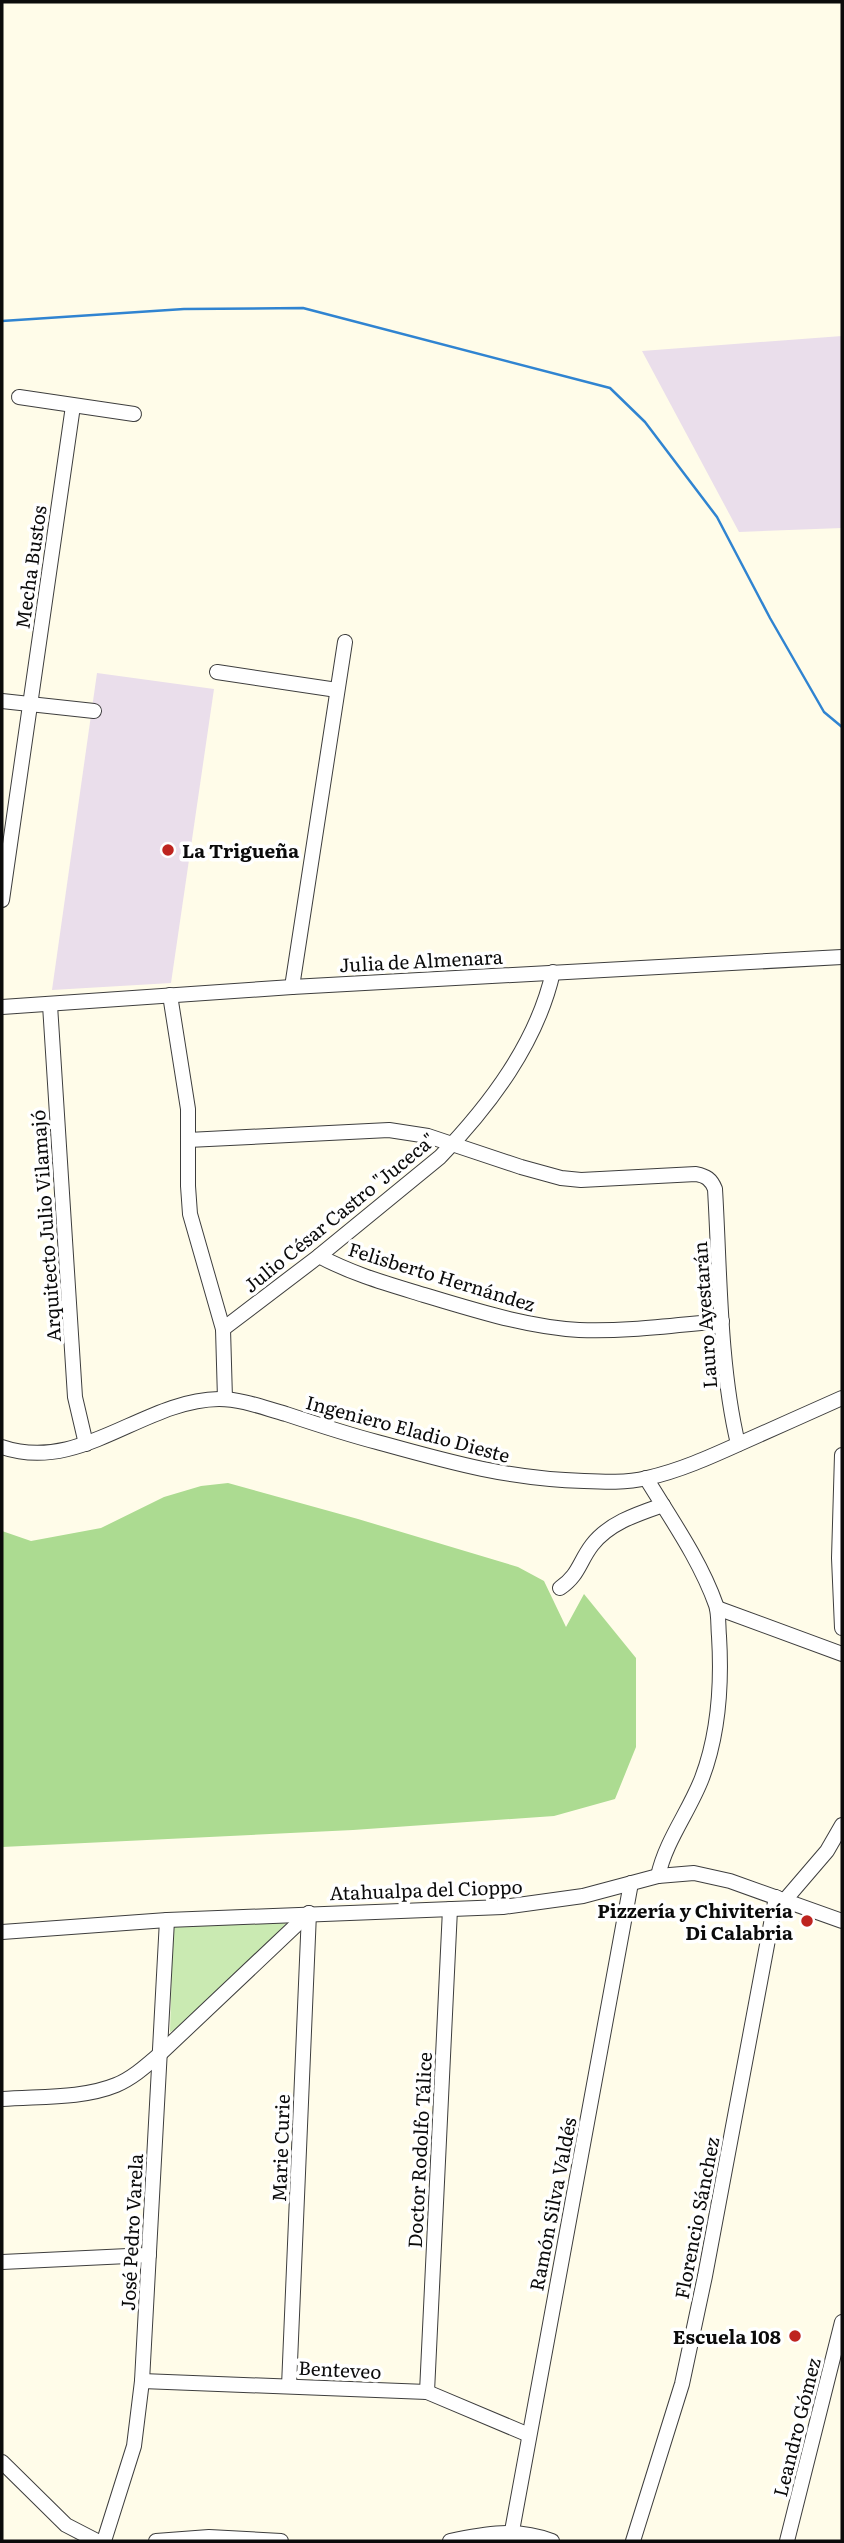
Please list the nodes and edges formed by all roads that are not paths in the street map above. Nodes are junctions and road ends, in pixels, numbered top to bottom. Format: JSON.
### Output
{"nodes":[{"id":1,"x":19,"y":397,"type":"dead end"},
{"id":2,"x":73,"y":406,"type":"junction"},
{"id":3,"x":134,"y":414,"type":"dead end"},
{"id":4,"x":345,"y":642,"type":"dead end"},
{"id":5,"x":217,"y":671,"type":"dead end"},
{"id":6,"x":337,"y":690,"type":"junction"},
{"id":7,"x":2,"y":701,"type":"edge"},
{"id":8,"x":30,"y":705,"type":"junction"},
{"id":9,"x":94,"y":710,"type":"dead end"},
{"id":10,"x":2,"y":900,"type":"edge"},
{"id":11,"x":842,"y":957,"type":"edge"},
{"id":12,"x":553,"y":972,"type":"junction"},
{"id":13,"x":292,"y":987,"type":"junction"},
{"id":14,"x":170,"y":995,"type":"junction"},
{"id":15,"x":50,"y":1005,"type":"junction"},
{"id":16,"x":2,"y":1007,"type":"edge"},
{"id":17,"x":188,"y":1140,"type":"junction"},
{"id":18,"x":453,"y":1143,"type":"junction"},
{"id":19,"x":319,"y":1256,"type":"junction"},
{"id":20,"x":722,"y":1321,"type":"junction"},
{"id":21,"x":223,"y":1329,"type":"junction"},
{"id":22,"x":842,"y":1398,"type":"edge"},
{"id":23,"x":225,"y":1399,"type":"junction"},
{"id":24,"x":86,"y":1444,"type":"junction"},
{"id":25,"x":738,"y":1444,"type":"junction"},
{"id":26,"x":2,"y":1447,"type":"edge"},
{"id":27,"x":842,"y":1455,"type":"edge"},
{"id":28,"x":646,"y":1478,"type":"junction"},
{"id":29,"x":663,"y":1505,"type":"junction"},
{"id":30,"x":560,"y":1588,"type":"dead end"},
{"id":31,"x":717,"y":1608,"type":"junction"},
{"id":32,"x":842,"y":1619,"type":"edge"},
{"id":33,"x":842,"y":1628,"type":"edge"},
{"id":34,"x":842,"y":1654,"type":"edge"},
{"id":35,"x":842,"y":1825,"type":"edge"},
{"id":36,"x":658,"y":1875,"type":"junction"},
{"id":37,"x":631,"y":1883,"type":"junction"},
{"id":38,"x":780,"y":1898,"type":"junction"},
{"id":39,"x":450,"y":1909,"type":"junction"},
{"id":40,"x":309,"y":1913,"type":"junction"},
{"id":41,"x":167,"y":1920,"type":"junction"},
{"id":42,"x":842,"y":1921,"type":"edge"},
{"id":43,"x":2,"y":1931,"type":"edge"},
{"id":44,"x":161,"y":2053,"type":"junction"},
{"id":45,"x":2,"y":2099,"type":"edge"},
{"id":46,"x":149,"y":2255,"type":"junction"},
{"id":47,"x":2,"y":2262,"type":"edge"},
{"id":48,"x":842,"y":2322,"type":"edge"},
{"id":49,"x":142,"y":2381,"type":"junction"},
{"id":50,"x":289,"y":2386,"type":"junction"},
{"id":51,"x":427,"y":2392,"type":"junction"},
{"id":52,"x":528,"y":2435,"type":"junction"},
{"id":53,"x":2,"y":2462,"type":"edge"},
{"id":54,"x":512,"y":2531,"type":"junction"},
{"id":55,"x":97,"y":2541,"type":"edge"},
{"id":56,"x":104,"y":2541,"type":"edge"},
{"id":57,"x":156,"y":2541,"type":"edge"},
{"id":58,"x":281,"y":2541,"type":"edge"},
{"id":59,"x":450,"y":2541,"type":"edge"},
{"id":60,"x":552,"y":2541,"type":"edge"},
{"id":61,"x":633,"y":2541,"type":"edge"},
{"id":62,"x":787,"y":2541,"type":"edge"}],
"edges":[{"from":1,"to":2,"type":"street"},
{"from":2,"to":3,"type":"street"},
{"from":2,"to":8,"type":"street","name":"Mecha Bustos"},
{"from":4,"to":6,"type":"street"},
{"from":5,"to":6,"type":"street"},
{"from":6,"to":13,"type":"street"},
{"from":7,"to":8,"type":"street"},
{"from":8,"to":9,"type":"street"},
{"from":8,"to":10,"type":"street","name":"Mecha Bustos"},
{"from":11,"to":12,"type":"street","name":"Julia de Almenara"},
{"from":12,"to":13,"type":"street","name":"Julia de Almenara"},
{"from":12,"to":18,"type":"street","name":"Julio César Castro \"Juceca\""},
{"from":13,"to":14,"type":"street","name":"Julia de Almenara"},
{"from":14,"to":15,"type":"street","name":"Julia de Almenara"},
{"from":14,"to":17,"type":"street"},
{"from":15,"to":16,"type":"street","name":"Julia de Almenara"},
{"from":15,"to":24,"type":"street","name":"Arquitecto Julio Vilamajó"},
{"from":17,"to":18,"type":"street"},
{"from":17,"to":21,"type":"street"},
{"from":18,"to":19,"type":"street","name":"Julio César Castro \"Juceca\""},
{"from":18,"to":20,"type":"street","name":"Lauro Ayestarán"},
{"from":19,"to":20,"type":"street","name":"Felisberto Hernández"},
{"from":19,"to":21,"type":"street","name":"Julio César Castro \"Juceca\""},
{"from":20,"to":25,"type":"street","name":"Lauro Ayestarán"},
{"from":21,"to":23,"type":"street"},
{"from":22,"to":25,"type":"street","name":"Ingeniero Eladio Dieste"},
{"from":23,"to":24,"type":"street","name":"Ingeniero Eladio Dieste"},
{"from":23,"to":28,"type":"street","name":"Ingeniero Eladio Dieste"},
{"from":24,"to":26,"type":"street","name":"Ingeniero Eladio Dieste"},
{"from":25,"to":28,"type":"street","name":"Ingeniero Eladio Dieste"},
{"from":27,"to":32,"type":"street"},
{"from":28,"to":29,"type":"street"},
{"from":29,"to":30,"type":"street"},
{"from":29,"to":31,"type":"street"},
{"from":31,"to":34,"type":"street"},
{"from":31,"to":36,"type":"street"},
{"from":32,"to":33,"type":"street"},
{"from":35,"to":38,"type":"street"},
{"from":36,"to":37,"type":"street","name":"Atahualpa del Cioppo"},
{"from":36,"to":38,"type":"street","name":"Atahualpa del Cioppo"},
{"from":37,"to":39,"type":"street","name":"Atahualpa del Cioppo"},
{"from":37,"to":52,"type":"street","name":"Ramón Silva Valdés"},
{"from":38,"to":42,"type":"street","name":"Atahualpa del Cioppo"},
{"from":38,"to":61,"type":"street","name":"Florencio Sánchez"},
{"from":39,"to":40,"type":"street","name":"Atahualpa del Cioppo"},
{"from":39,"to":51,"type":"street","name":"Doctor Rodolfo Tálice"},
{"from":40,"to":41,"type":"street","name":"Atahualpa del Cioppo"},
{"from":40,"to":44,"type":"street"},
{"from":40,"to":50,"type":"street","name":"Marie Curie"},
{"from":41,"to":43,"type":"street","name":"Atahualpa del Cioppo"},
{"from":41,"to":44,"type":"street","name":"José Pedro Varela"},
{"from":44,"to":45,"type":"street"},
{"from":44,"to":46,"type":"street","name":"José Pedro Varela"},
{"from":46,"to":47,"type":"street"},
{"from":46,"to":49,"type":"street","name":"José Pedro Varela"},
{"from":48,"to":62,"type":"street","name":"Leandro Gómez"},
{"from":49,"to":50,"type":"street","name":"Benteveo"},
{"from":49,"to":56,"type":"street","name":"José Pedro Varela"},
{"from":50,"to":51,"type":"street","name":"Benteveo"},
{"from":51,"to":52,"type":"street","name":"Benteveo"},
{"from":52,"to":54,"type":"street","name":"Ramón Silva Valdés"},
{"from":53,"to":55,"type":"street"},
{"from":54,"to":59,"type":"street"},
{"from":54,"to":60,"type":"street"},
{"from":57,"to":58,"type":"street"}]}
